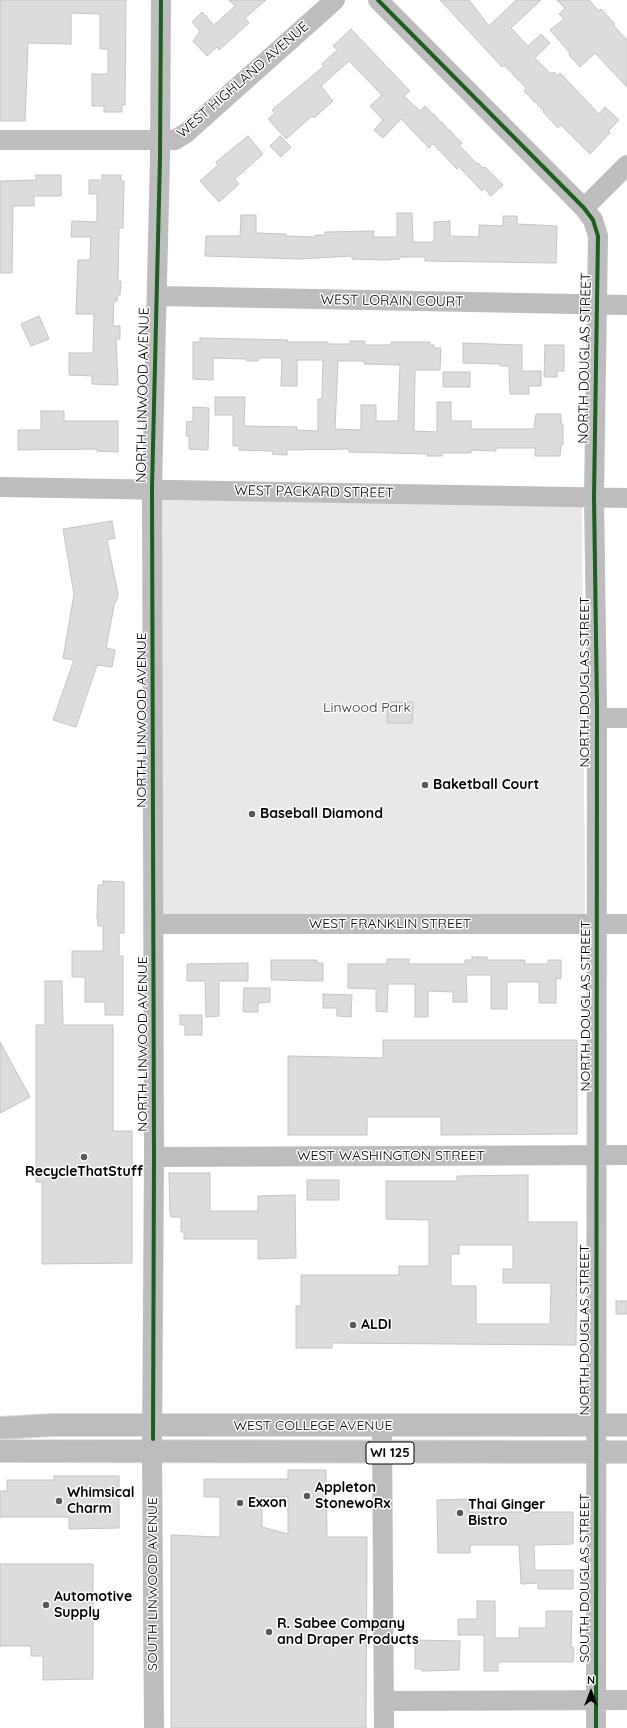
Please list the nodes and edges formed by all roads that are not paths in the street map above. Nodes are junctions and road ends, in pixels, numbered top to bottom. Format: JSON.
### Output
{"nodes":[{"id":1,"x":161,"y":0,"type":"edge"},
{"id":2,"x":335,"y":0,"type":"edge"},
{"id":3,"x":378,"y":0,"type":"edge"},
{"id":4,"x":0,"y":140,"type":"edge"},
{"id":5,"x":160,"y":142,"type":"junction"},
{"id":6,"x":627,"y":165,"type":"edge"},
{"id":7,"x":584,"y":208,"type":"junction"},
{"id":8,"x":157,"y":296,"type":"junction"},
{"id":9,"x":598,"y":304,"type":"junction"},
{"id":10,"x":627,"y":305,"type":"edge"},
{"id":11,"x":0,"y":487,"type":"edge"},
{"id":12,"x":152,"y":488,"type":"junction"},
{"id":13,"x":594,"y":497,"type":"junction"},
{"id":14,"x":627,"y":498,"type":"edge"},
{"id":15,"x":597,"y":718,"type":"junction"},
{"id":16,"x":627,"y":718,"type":"edge"},
{"id":17,"x":153,"y":924,"type":"junction"},
{"id":18,"x":597,"y":924,"type":"junction"},
{"id":19,"x":627,"y":924,"type":"edge"},
{"id":20,"x":596,"y":1155,"type":"junction"},
{"id":21,"x":627,"y":1155,"type":"edge"},
{"id":22,"x":154,"y":1157,"type":"junction"},
{"id":23,"x":596,"y":1425,"type":"junction"},
{"id":24,"x":627,"y":1425,"type":"edge"},
{"id":25,"x":325,"y":1426,"type":"junction"},
{"id":26,"x":382,"y":1426,"type":"junction"},
{"id":27,"x":0,"y":1428,"type":"edge"},
{"id":28,"x":152,"y":1438,"type":"junction"},
{"id":29,"x":0,"y":1451,"type":"edge"},
{"id":30,"x":282,"y":1452,"type":"junction"},
{"id":31,"x":596,"y":1452,"type":"junction"},
{"id":32,"x":627,"y":1452,"type":"edge"},
{"id":33,"x":382,"y":1453,"type":"junction"},
{"id":34,"x":596,"y":1700,"type":"junction"},
{"id":35,"x":627,"y":1700,"type":"edge"},
{"id":36,"x":384,"y":1701,"type":"junction"},
{"id":37,"x":154,"y":1728,"type":"edge"},
{"id":38,"x":384,"y":1728,"type":"edge"},
{"id":39,"x":596,"y":1728,"type":"edge"}],
"edges":[{"from":1,"to":5,"type":"street","name":"NORTH LINWOOD AVENUE"},
{"from":2,"to":5,"type":"street","name":"WEST HIGHLAND AVENUE"},
{"from":3,"to":7,"type":"street","name":"NORTH DOUGLAS STREET"},
{"from":4,"to":5,"type":"street","name":"WEST HIGHLAND AVENUE"},
{"from":5,"to":8,"type":"street","name":"NORTH LINWOOD AVENUE"},
{"from":6,"to":7,"type":"street"},
{"from":7,"to":9,"type":"street","name":"NORTH DOUGLAS STREET"},
{"from":8,"to":9,"type":"street","name":"WEST LORAIN COURT"},
{"from":8,"to":12,"type":"street","name":"NORTH LINWOOD AVENUE"},
{"from":9,"to":10,"type":"street","name":"WEST LORAIN COURT"},
{"from":9,"to":13,"type":"street","name":"NORTH DOUGLAS STREET"},
{"from":11,"to":12,"type":"street","name":"WEST PACKARD STREET"},
{"from":12,"to":13,"type":"street","name":"WEST PACKARD STREET"},
{"from":12,"to":17,"type":"street","name":"NORTH LINWOOD AVENUE"},
{"from":13,"to":14,"type":"street","name":"WEST PACKARD STREET"},
{"from":13,"to":15,"type":"street","name":"NORTH DOUGLAS STREET"},
{"from":15,"to":16,"type":"street"},
{"from":15,"to":18,"type":"street","name":"NORTH DOUGLAS STREET"},
{"from":17,"to":18,"type":"street","name":"WEST FRANKLIN STREET"},
{"from":17,"to":22,"type":"street","name":"NORTH LINWOOD AVENUE"},
{"from":18,"to":19,"type":"street","name":"WEST FRANKLIN STREET"},
{"from":18,"to":20,"type":"street","name":"NORTH DOUGLAS STREET"},
{"from":20,"to":21,"type":"street","name":"WEST WASHINGTON STREET"},
{"from":20,"to":22,"type":"street","name":"WEST WASHINGTON STREET"},
{"from":20,"to":23,"type":"street","name":"NORTH DOUGLAS STREET"},
{"from":22,"to":28,"type":"street","name":"NORTH LINWOOD AVENUE"},
{"from":23,"to":24,"type":"main road","name":"WEST COLLEGE AVENUE","number":"WI 125"},
{"from":23,"to":26,"type":"main road","name":"WEST COLLEGE AVENUE","number":"WI 125"},
{"from":23,"to":31,"type":"street","name":"NORTH DOUGLAS STREET"},
{"from":25,"to":26,"type":"main road","name":"WEST COLLEGE AVENUE","number":"WI 125"},
{"from":25,"to":28,"type":"main road","name":"WEST COLLEGE AVENUE","number":"WI 125"},
{"from":25,"to":30,"type":"main road"},
{"from":26,"to":33,"type":"street"},
{"from":27,"to":28,"type":"main road","name":"WEST COLLEGE AVENUE","number":"WI 125"},
{"from":28,"to":29,"type":"main road","name":"WEST COLLEGE AVENUE","number":"WI 125"},
{"from":28,"to":30,"type":"main road","name":"WEST COLLEGE AVENUE","number":"WI 125"},
{"from":28,"to":37,"type":"street","name":"SOUTH LINWOOD AVENUE"},
{"from":30,"to":33,"type":"main road","name":"WEST COLLEGE AVENUE","number":"WI 125"},
{"from":31,"to":32,"type":"main road","name":"WEST COLLEGE AVENUE","number":"WI 125"},
{"from":31,"to":33,"type":"main road","name":"WEST COLLEGE AVENUE","number":"WI 125"},
{"from":31,"to":34,"type":"street","name":"SOUTH DOUGLAS STREET"},
{"from":33,"to":36,"type":"street"},
{"from":34,"to":35,"type":"street"},
{"from":34,"to":36,"type":"street"},
{"from":34,"to":39,"type":"street","name":"SOUTH DOUGLAS STREET"},
{"from":36,"to":38,"type":"street"}]}
